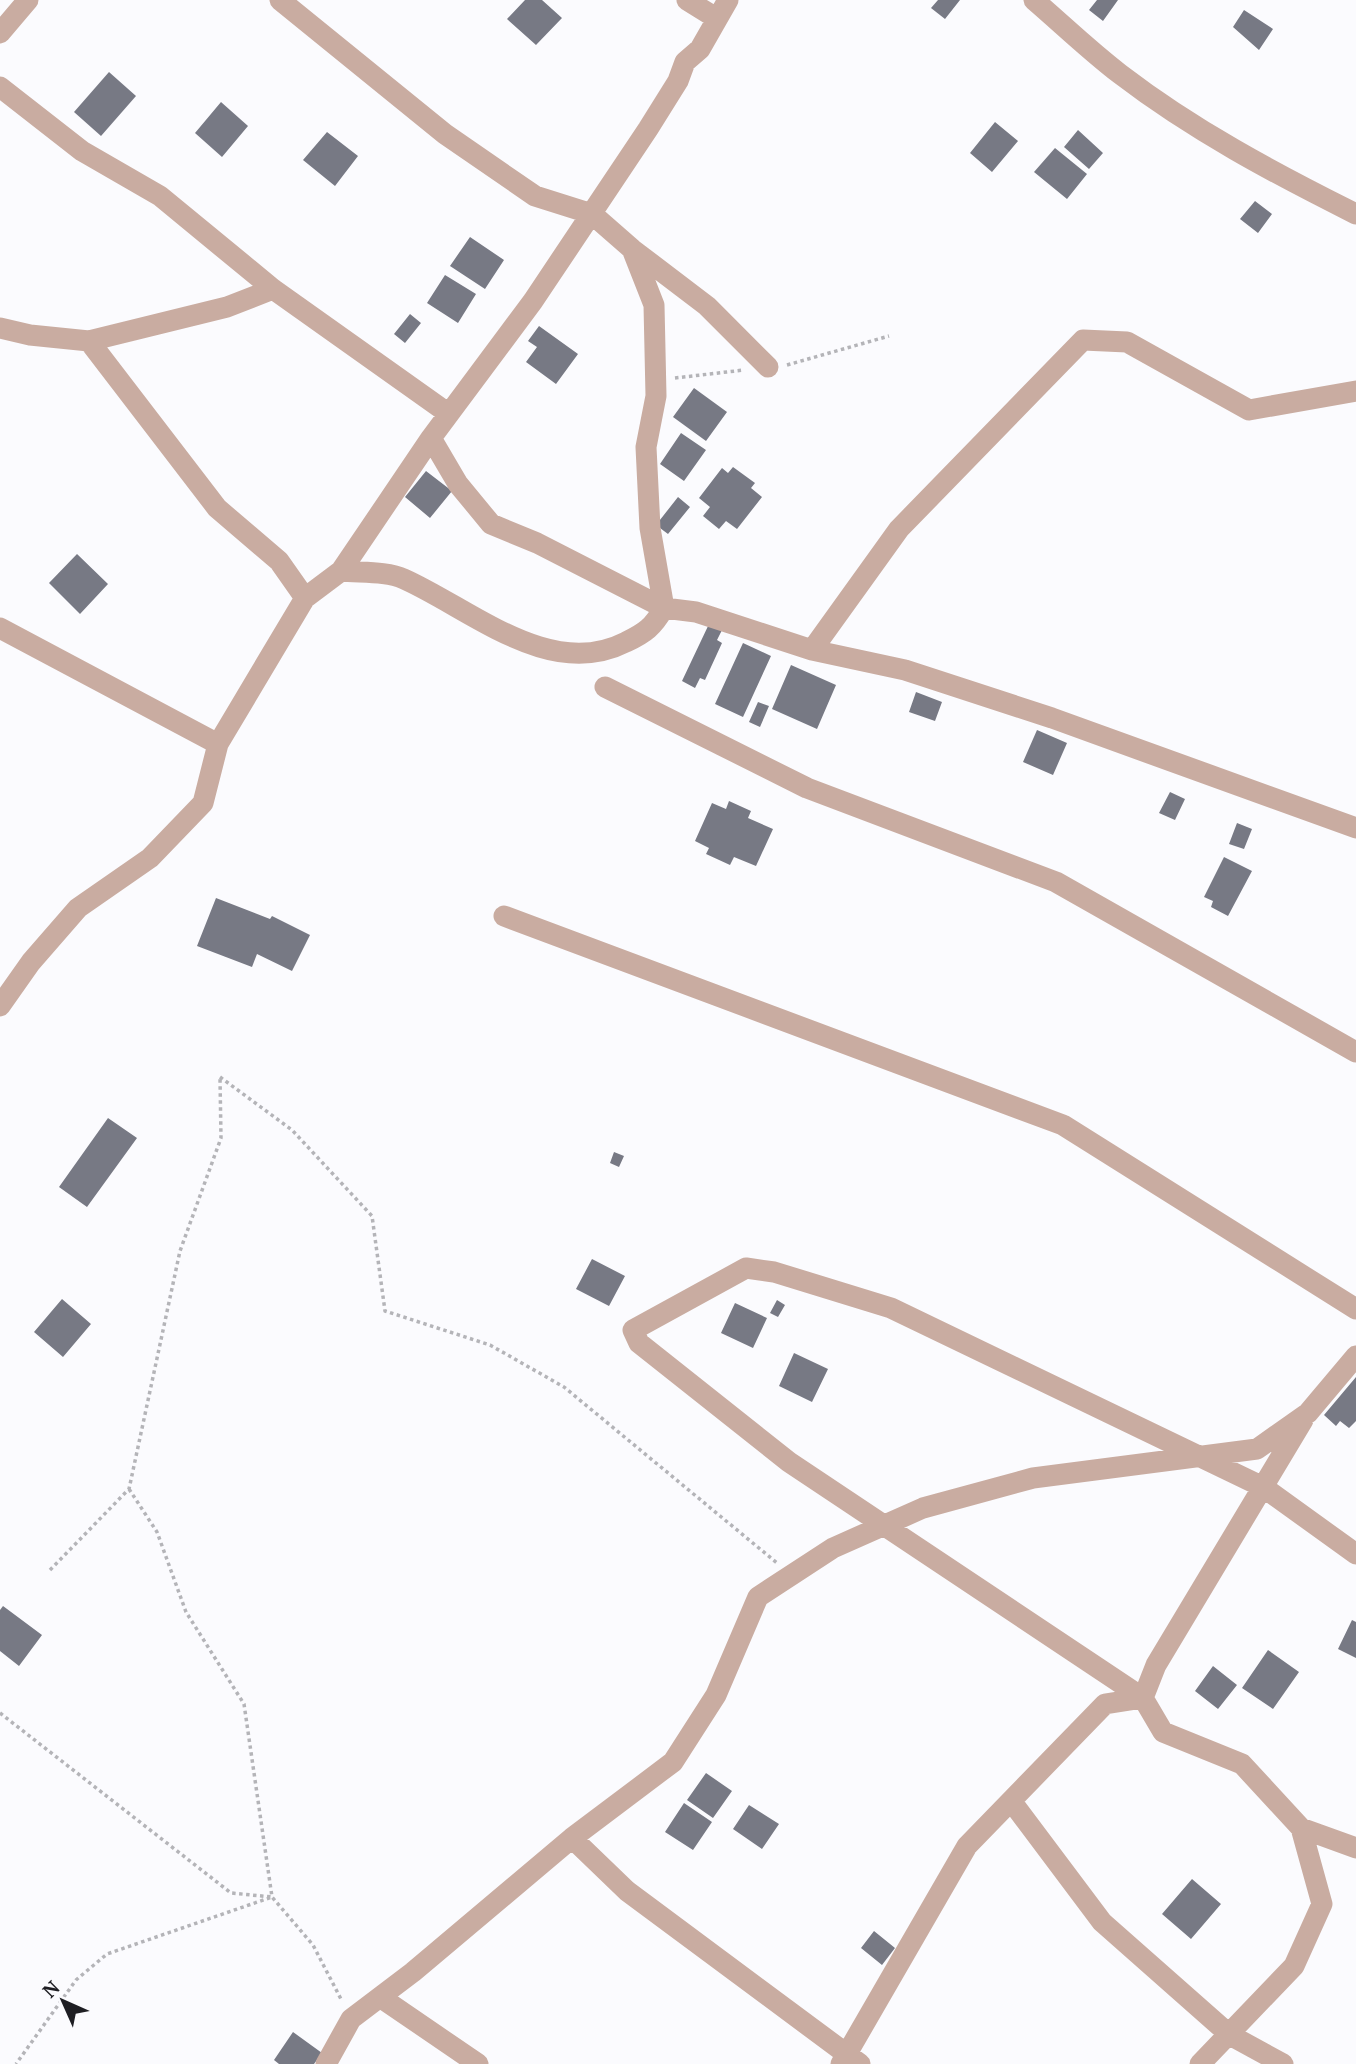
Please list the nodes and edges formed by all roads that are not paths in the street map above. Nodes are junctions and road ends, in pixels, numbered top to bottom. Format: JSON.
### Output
{"nodes":[{"id":1,"x":28,"y":0,"type":"edge"},
{"id":2,"x":280,"y":0,"type":"edge"},
{"id":3,"x":687,"y":0,"type":"edge"},
{"id":4,"x":728,"y":0,"type":"edge"},
{"id":5,"x":1034,"y":0,"type":"edge"},
{"id":6,"x":716,"y":18,"type":"junction"},
{"id":7,"x":0,"y":33,"type":"edge"},
{"id":8,"x":0,"y":87,"type":"edge"},
{"id":9,"x":592,"y":214,"type":"junction"},
{"id":10,"x":1356,"y":214,"type":"edge"},
{"id":11,"x":632,"y":249,"type":"junction"},
{"id":12,"x":273,"y":289,"type":"junction"},
{"id":13,"x":0,"y":328,"type":"edge"},
{"id":14,"x":89,"y":341,"type":"junction"},
{"id":15,"x":768,"y":367,"type":"dead end"},
{"id":16,"x":1356,"y":391,"type":"edge"},
{"id":17,"x":449,"y":414,"type":"junction"},
{"id":18,"x":431,"y":438,"type":"junction"},
{"id":19,"x":341,"y":571,"type":"junction"},
{"id":20,"x":305,"y":598,"type":"junction"},
{"id":21,"x":664,"y":608,"type":"junction"},
{"id":22,"x":0,"y":628,"type":"edge"},
{"id":23,"x":812,"y":650,"type":"junction"},
{"id":24,"x":605,"y":687,"type":"dead end"},
{"id":25,"x":218,"y":744,"type":"junction"},
{"id":26,"x":1356,"y":828,"type":"edge"},
{"id":27,"x":504,"y":916,"type":"dead end"},
{"id":28,"x":0,"y":1006,"type":"edge"},
{"id":29,"x":1356,"y":1052,"type":"edge"},
{"id":30,"x":1356,"y":1309,"type":"edge"},
{"id":31,"x":1356,"y":1356,"type":"edge"},
{"id":32,"x":1308,"y":1413,"type":"junction"},
{"id":33,"x":1198,"y":1456,"type":"junction"},
{"id":34,"x":1263,"y":1487,"type":"junction"},
{"id":35,"x":883,"y":1526,"type":"junction"},
{"id":36,"x":1356,"y":1554,"type":"edge"},
{"id":37,"x":1143,"y":1698,"type":"junction"},
{"id":38,"x":1012,"y":1802,"type":"junction"},
{"id":39,"x":1301,"y":1828,"type":"junction"},
{"id":40,"x":572,"y":1838,"type":"junction"},
{"id":41,"x":1356,"y":1848,"type":"edge"},
{"id":42,"x":380,"y":1997,"type":"junction"},
{"id":43,"x":1230,"y":2035,"type":"junction"},
{"id":44,"x":849,"y":2061,"type":"edge"},
{"id":45,"x":326,"y":2064,"type":"edge"},
{"id":46,"x":478,"y":2064,"type":"edge"},
{"id":47,"x":1200,"y":2064,"type":"edge"},
{"id":48,"x":1283,"y":2064,"type":"edge"}],
"edges":[{"from":1,"to":7,"type":"street"},
{"from":2,"to":9,"type":"street"},
{"from":3,"to":6,"type":"street"},
{"from":4,"to":6,"type":"street"},
{"from":5,"to":10,"type":"street"},
{"from":6,"to":9,"type":"street"},
{"from":8,"to":12,"type":"street"},
{"from":9,"to":11,"type":"street"},
{"from":9,"to":17,"type":"street"},
{"from":11,"to":15,"type":"street"},
{"from":11,"to":21,"type":"street"},
{"from":12,"to":14,"type":"street"},
{"from":12,"to":17,"type":"street"},
{"from":13,"to":14,"type":"street"},
{"from":14,"to":20,"type":"street"},
{"from":16,"to":23,"type":"street"},
{"from":17,"to":18,"type":"street"},
{"from":18,"to":19,"type":"street"},
{"from":18,"to":21,"type":"street"},
{"from":19,"to":20,"type":"street"},
{"from":19,"to":21,"type":"street"},
{"from":20,"to":25,"type":"street"},
{"from":21,"to":23,"type":"street"},
{"from":22,"to":25,"type":"street"},
{"from":23,"to":26,"type":"street"},
{"from":24,"to":29,"type":"street"},
{"from":25,"to":28,"type":"street"},
{"from":27,"to":30,"type":"street"},
{"from":31,"to":32,"type":"street"},
{"from":32,"to":33,"type":"street"},
{"from":32,"to":34,"type":"street"},
{"from":33,"to":34,"type":"street"},
{"from":33,"to":35,"type":"street"},
{"from":33,"to":35,"type":"street"},
{"from":34,"to":36,"type":"street"},
{"from":34,"to":37,"type":"street"},
{"from":35,"to":37,"type":"street"},
{"from":35,"to":40,"type":"street"},
{"from":37,"to":38,"type":"street"},
{"from":37,"to":39,"type":"street"},
{"from":38,"to":43,"type":"street"},
{"from":38,"to":44,"type":"street"},
{"from":39,"to":41,"type":"street"},
{"from":39,"to":43,"type":"street"},
{"from":40,"to":42,"type":"street"},
{"from":40,"to":44,"type":"street"},
{"from":42,"to":45,"type":"street"},
{"from":42,"to":46,"type":"street"},
{"from":43,"to":47,"type":"street"},
{"from":43,"to":48,"type":"street"}]}
